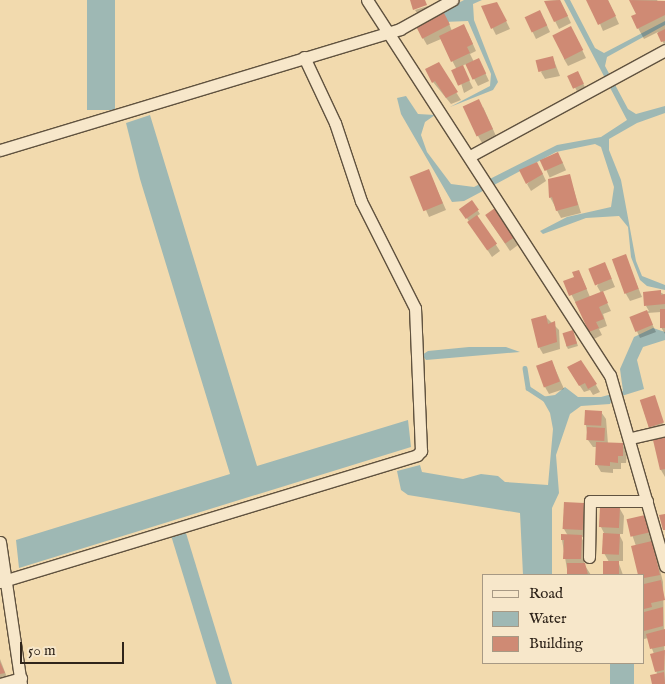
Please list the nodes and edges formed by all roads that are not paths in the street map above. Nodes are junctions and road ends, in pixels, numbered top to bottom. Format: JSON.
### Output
{"nodes":[{"id":1,"x":367,"y":0,"type":"edge"},
{"id":2,"x":452,"y":0,"type":"edge"},
{"id":3,"x":388,"y":31,"type":"junction"},
{"id":4,"x":665,"y":50,"type":"edge"},
{"id":5,"x":304,"y":56,"type":"junction"},
{"id":6,"x":0,"y":150,"type":"edge"},
{"id":7,"x":470,"y":156,"type":"junction"},
{"id":8,"x":665,"y":430,"type":"edge"},
{"id":9,"x":631,"y":438,"type":"junction"},
{"id":10,"x":647,"y":501,"type":"junction"},
{"id":11,"x":0,"y":542,"type":"edge"},
{"id":12,"x":589,"y":557,"type":"dead end"},
{"id":13,"x":665,"y":566,"type":"edge"},
{"id":14,"x":3,"y":580,"type":"edge"},
{"id":15,"x":21,"y":681,"type":"edge"},
{"id":16,"x":0,"y":684,"type":"edge"}],
"edges":[{"from":1,"to":3,"type":"street"},
{"from":2,"to":3,"type":"street"},
{"from":3,"to":5,"type":"street"},
{"from":3,"to":7,"type":"street"},
{"from":4,"to":7,"type":"street"},
{"from":5,"to":6,"type":"street"},
{"from":5,"to":14,"type":"street"},
{"from":7,"to":9,"type":"street"},
{"from":8,"to":9,"type":"street"},
{"from":9,"to":10,"type":"street"},
{"from":10,"to":12,"type":"street"},
{"from":10,"to":13,"type":"street"},
{"from":11,"to":14,"type":"street"},
{"from":14,"to":15,"type":"street"},
{"from":15,"to":16,"type":"street"}]}
